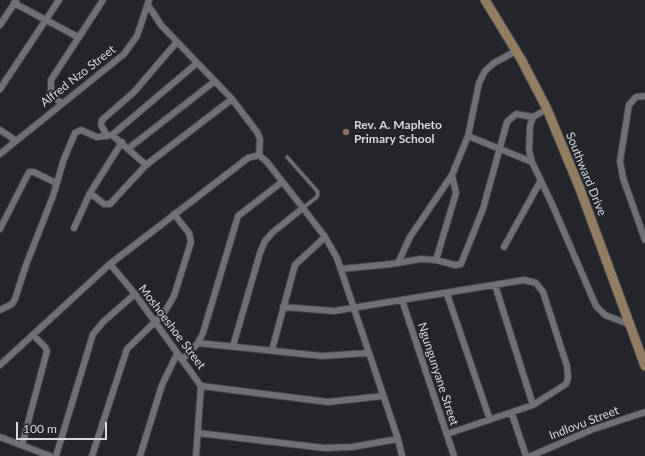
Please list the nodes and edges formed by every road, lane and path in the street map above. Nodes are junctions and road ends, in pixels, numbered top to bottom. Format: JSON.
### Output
{"nodes":[{"id":1,"x":59,"y":0,"type":"edge"},
{"id":2,"x":103,"y":0,"type":"edge"},
{"id":3,"x":485,"y":0,"type":"edge"},
{"id":4,"x":15,"y":2,"type":"edge"},
{"id":5,"x":148,"y":3,"type":"edge"},
{"id":6,"x":0,"y":12,"type":"edge"},
{"id":7,"x":7,"y":14,"type":"junction"},
{"id":8,"x":46,"y":20,"type":"junction"},
{"id":9,"x":0,"y":25,"type":"edge"},
{"id":10,"x":78,"y":37,"type":"junction"},
{"id":11,"x":176,"y":43,"type":"junction"},
{"id":12,"x":516,"y":51,"type":"junction"},
{"id":13,"x":197,"y":63,"type":"junction"},
{"id":14,"x":215,"y":81,"type":"junction"},
{"id":15,"x":0,"y":89,"type":"edge"},
{"id":16,"x":645,"y":96,"type":"edge"},
{"id":17,"x":232,"y":99,"type":"junction"},
{"id":18,"x":61,"y":103,"type":"junction"},
{"id":19,"x":547,"y":109,"type":"junction"},
{"id":20,"x":533,"y":117,"type":"junction"},
{"id":21,"x":0,"y":130,"type":"edge"},
{"id":22,"x":110,"y":136,"type":"junction"},
{"id":23,"x":468,"y":136,"type":"junction"},
{"id":24,"x":15,"y":140,"type":"junction"},
{"id":25,"x":122,"y":142,"type":"junction"},
{"id":26,"x":129,"y":148,"type":"junction"},
{"id":27,"x":499,"y":149,"type":"junction"},
{"id":28,"x":0,"y":154,"type":"edge"},
{"id":29,"x":259,"y":155,"type":"junction"},
{"id":30,"x":287,"y":158,"type":"dead end"},
{"id":31,"x":532,"y":162,"type":"junction"},
{"id":32,"x":146,"y":165,"type":"junction"},
{"id":33,"x":452,"y":176,"type":"junction"},
{"id":34,"x":282,"y":182,"type":"junction"},
{"id":35,"x":540,"y":182,"type":"junction"},
{"id":36,"x":56,"y":183,"type":"junction"},
{"id":37,"x":90,"y":193,"type":"junction"},
{"id":38,"x":303,"y":208,"type":"junction"},
{"id":39,"x":174,"y":214,"type":"junction"},
{"id":40,"x":74,"y":228,"type":"dead end"},
{"id":41,"x":0,"y":229,"type":"edge"},
{"id":42,"x":325,"y":237,"type":"junction"},
{"id":43,"x":645,"y":240,"type":"edge"},
{"id":44,"x":504,"y":248,"type":"dead end"},
{"id":45,"x":436,"y":260,"type":"junction"},
{"id":46,"x":398,"y":263,"type":"junction"},
{"id":47,"x":110,"y":264,"type":"junction"},
{"id":48,"x":341,"y":269,"type":"junction"},
{"id":49,"x":495,"y":285,"type":"junction"},
{"id":50,"x":135,"y":294,"type":"junction"},
{"id":51,"x":447,"y":294,"type":"junction"},
{"id":52,"x":402,"y":300,"type":"junction"},
{"id":53,"x":283,"y":307,"type":"junction"},
{"id":54,"x":353,"y":307,"type":"junction"},
{"id":55,"x":0,"y":310,"type":"edge"},
{"id":56,"x":154,"y":322,"type":"junction"},
{"id":57,"x":630,"y":325,"type":"junction"},
{"id":58,"x":33,"y":335,"type":"junction"},
{"id":59,"x":198,"y":343,"type":"junction"},
{"id":60,"x":233,"y":346,"type":"junction"},
{"id":61,"x":272,"y":350,"type":"junction"},
{"id":62,"x":368,"y":353,"type":"junction"},
{"id":63,"x":177,"y":354,"type":"junction"},
{"id":64,"x":182,"y":360,"type":"junction"},
{"id":65,"x":0,"y":365,"type":"edge"},
{"id":66,"x":645,"y":366,"type":"edge"},
{"id":67,"x":201,"y":386,"type":"junction"},
{"id":68,"x":383,"y":396,"type":"junction"},
{"id":69,"x":533,"y":406,"type":"junction"},
{"id":70,"x":645,"y":412,"type":"edge"},
{"id":71,"x":512,"y":414,"type":"junction"},
{"id":72,"x":490,"y":420,"type":"junction"},
{"id":73,"x":198,"y":433,"type":"junction"},
{"id":74,"x":447,"y":434,"type":"junction"},
{"id":75,"x":0,"y":437,"type":"edge"},
{"id":76,"x":398,"y":439,"type":"junction"},
{"id":77,"x":22,"y":445,"type":"junction"},
{"id":78,"x":50,"y":456,"type":"edge"},
{"id":79,"x":56,"y":456,"type":"edge"},
{"id":80,"x":92,"y":456,"type":"edge"},
{"id":81,"x":140,"y":456,"type":"edge"},
{"id":82,"x":196,"y":456,"type":"edge"},
{"id":83,"x":402,"y":456,"type":"edge"},
{"id":84,"x":454,"y":456,"type":"edge"},
{"id":85,"x":526,"y":456,"type":"edge"},
{"id":86,"x":531,"y":456,"type":"edge"}],
"edges":[{"from":1,"to":8,"type":"street"},
{"from":2,"to":10,"type":"street"},
{"from":3,"to":12,"type":"main road","name":"Southward Drive"},
{"from":4,"to":7,"type":"street"},
{"from":4,"to":8,"type":"street"},
{"from":5,"to":11,"type":"street"},
{"from":5,"to":18,"type":"street","name":"Alfred Nzo Street"},
{"from":6,"to":7,"type":"street"},
{"from":7,"to":9,"type":"street"},
{"from":8,"to":10,"type":"street"},
{"from":8,"to":15,"type":"street"},
{"from":10,"to":18,"type":"street"},
{"from":11,"to":13,"type":"street"},
{"from":11,"to":22,"type":"street"},
{"from":12,"to":19,"type":"main road","name":"Southward Drive"},
{"from":12,"to":23,"type":"street"},
{"from":13,"to":14,"type":"street"},
{"from":13,"to":22,"type":"street"},
{"from":14,"to":17,"type":"street"},
{"from":14,"to":26,"type":"street"},
{"from":16,"to":43,"type":"street"},
{"from":17,"to":29,"type":"street"},
{"from":17,"to":32,"type":"street"},
{"from":18,"to":24,"type":"street","name":"Alfred Nzo Street"},
{"from":19,"to":20,"type":"street"},
{"from":19,"to":57,"type":"main road","name":"Southward Drive"},
{"from":20,"to":27,"type":"street"},
{"from":20,"to":31,"type":"street"},
{"from":21,"to":24,"type":"street"},
{"from":22,"to":25,"type":"street"},
{"from":22,"to":36,"type":"street"},
{"from":23,"to":27,"type":"street"},
{"from":23,"to":33,"type":"street"},
{"from":24,"to":28,"type":"street","name":"Alfred Nzo Street"},
{"from":25,"to":26,"type":"street"},
{"from":25,"to":37,"type":"street"},
{"from":26,"to":32,"type":"street"},
{"from":27,"to":31,"type":"street"},
{"from":27,"to":45,"type":"street"},
{"from":29,"to":34,"type":"street"},
{"from":29,"to":39,"type":"street"},
{"from":30,"to":38,"type":"lane"},
{"from":31,"to":35,"type":"street"},
{"from":32,"to":37,"type":"street"},
{"from":33,"to":45,"type":"street"},
{"from":33,"to":46,"type":"street"},
{"from":34,"to":38,"type":"street"},
{"from":34,"to":59,"type":"street"},
{"from":35,"to":44,"type":"street"},
{"from":35,"to":57,"type":"street"},
{"from":36,"to":41,"type":"street"},
{"from":36,"to":55,"type":"street"},
{"from":37,"to":40,"type":"street"},
{"from":38,"to":42,"type":"street"},
{"from":38,"to":60,"type":"street"},
{"from":39,"to":47,"type":"street"},
{"from":39,"to":56,"type":"street"},
{"from":42,"to":48,"type":"street"},
{"from":42,"to":53,"type":"street"},
{"from":45,"to":46,"type":"street"},
{"from":46,"to":48,"type":"street"},
{"from":47,"to":50,"type":"street","name":"Moshoeshoe Street"},
{"from":47,"to":58,"type":"street"},
{"from":48,"to":54,"type":"street"},
{"from":49,"to":51,"type":"street"},
{"from":49,"to":69,"type":"street"},
{"from":49,"to":69,"type":"street"},
{"from":50,"to":56,"type":"street","name":"Moshoeshoe Street"},
{"from":50,"to":79,"type":"street"},
{"from":51,"to":52,"type":"street"},
{"from":51,"to":72,"type":"street"},
{"from":52,"to":54,"type":"street"},
{"from":52,"to":74,"type":"street","name":"Ngungunyane Street"},
{"from":53,"to":54,"type":"street"},
{"from":53,"to":61,"type":"street"},
{"from":54,"to":62,"type":"street"},
{"from":56,"to":63,"type":"street","name":"Moshoeshoe Street"},
{"from":56,"to":80,"type":"street"},
{"from":57,"to":66,"type":"main road","name":"Southward Drive"},
{"from":58,"to":65,"type":"street"},
{"from":58,"to":77,"type":"street"},
{"from":59,"to":60,"type":"street"},
{"from":59,"to":64,"type":"street"},
{"from":60,"to":61,"type":"street"},
{"from":61,"to":62,"type":"street"},
{"from":62,"to":68,"type":"street"},
{"from":63,"to":64,"type":"street","name":"Moshoeshoe Street"},
{"from":63,"to":81,"type":"street"},
{"from":64,"to":67,"type":"street","name":"Moshoeshoe Street"},
{"from":67,"to":68,"type":"street"},
{"from":67,"to":73,"type":"street","name":"Moshoeshoe Street"},
{"from":68,"to":76,"type":"street"},
{"from":69,"to":71,"type":"street"},
{"from":70,"to":86,"type":"street","name":"Indlovu Street"},
{"from":71,"to":72,"type":"street"},
{"from":71,"to":85,"type":"street"},
{"from":72,"to":74,"type":"street"},
{"from":73,"to":76,"type":"street"},
{"from":73,"to":82,"type":"street","name":"Moshoeshoe Street"},
{"from":74,"to":84,"type":"street","name":"Ngungunyane Street"},
{"from":75,"to":77,"type":"street"},
{"from":76,"to":83,"type":"street"},
{"from":77,"to":78,"type":"street"}]}
